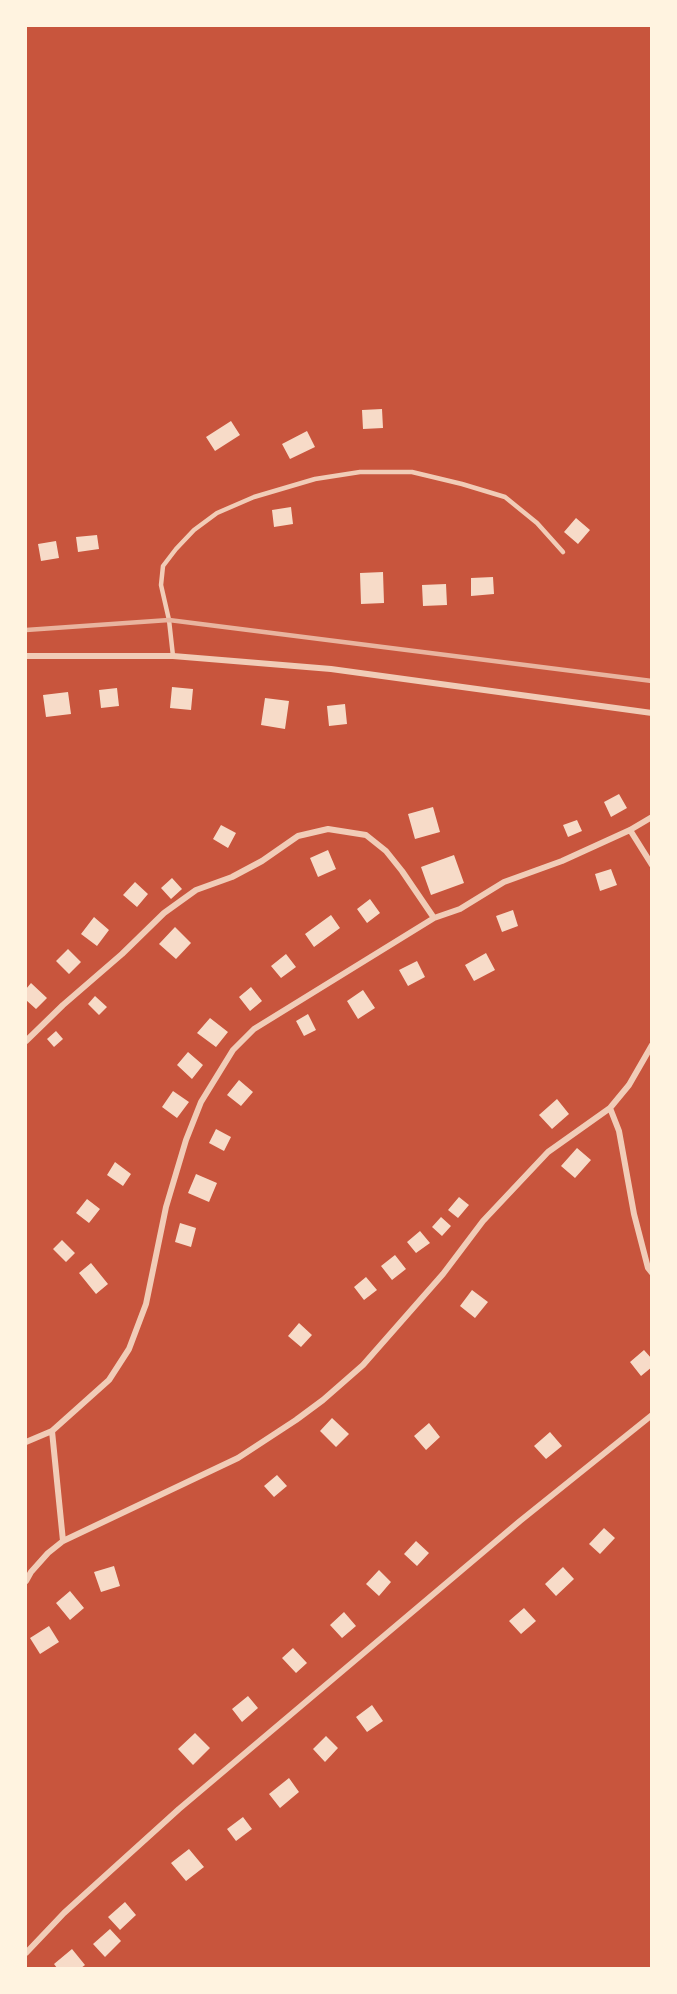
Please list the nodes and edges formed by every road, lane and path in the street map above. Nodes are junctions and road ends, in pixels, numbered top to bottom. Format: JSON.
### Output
{"nodes":[{"id":1,"x":563,"y":552,"type":"dead end"},
{"id":2,"x":26,"y":656,"type":"edge"},
{"id":3,"x":173,"y":656,"type":"junction"},
{"id":4,"x":651,"y":713,"type":"edge"},
{"id":5,"x":651,"y":817,"type":"edge"},
{"id":6,"x":630,"y":830,"type":"junction"},
{"id":7,"x":651,"y":865,"type":"edge"},
{"id":8,"x":434,"y":918,"type":"junction"},
{"id":9,"x":26,"y":1041,"type":"edge"},
{"id":10,"x":651,"y":1045,"type":"edge"},
{"id":11,"x":610,"y":1108,"type":"junction"},
{"id":12,"x":651,"y":1273,"type":"edge"},
{"id":13,"x":651,"y":1415,"type":"edge"},
{"id":14,"x":52,"y":1431,"type":"junction"},
{"id":15,"x":26,"y":1442,"type":"edge"},
{"id":16,"x":63,"y":1541,"type":"junction"},
{"id":17,"x":26,"y":1581,"type":"edge"},
{"id":18,"x":26,"y":1953,"type":"edge"}],
"edges":[{"from":1,"to":3,"type":"lane"},
{"from":2,"to":3,"type":"street"},
{"from":3,"to":4,"type":"street"},
{"from":5,"to":6,"type":"street"},
{"from":6,"to":7,"type":"street"},
{"from":6,"to":8,"type":"street"},
{"from":8,"to":9,"type":"street"},
{"from":8,"to":14,"type":"street"},
{"from":10,"to":11,"type":"street"},
{"from":11,"to":12,"type":"street"},
{"from":11,"to":16,"type":"street"},
{"from":13,"to":18,"type":"street"},
{"from":14,"to":15,"type":"street"},
{"from":14,"to":16,"type":"street"},
{"from":16,"to":17,"type":"street"}]}
